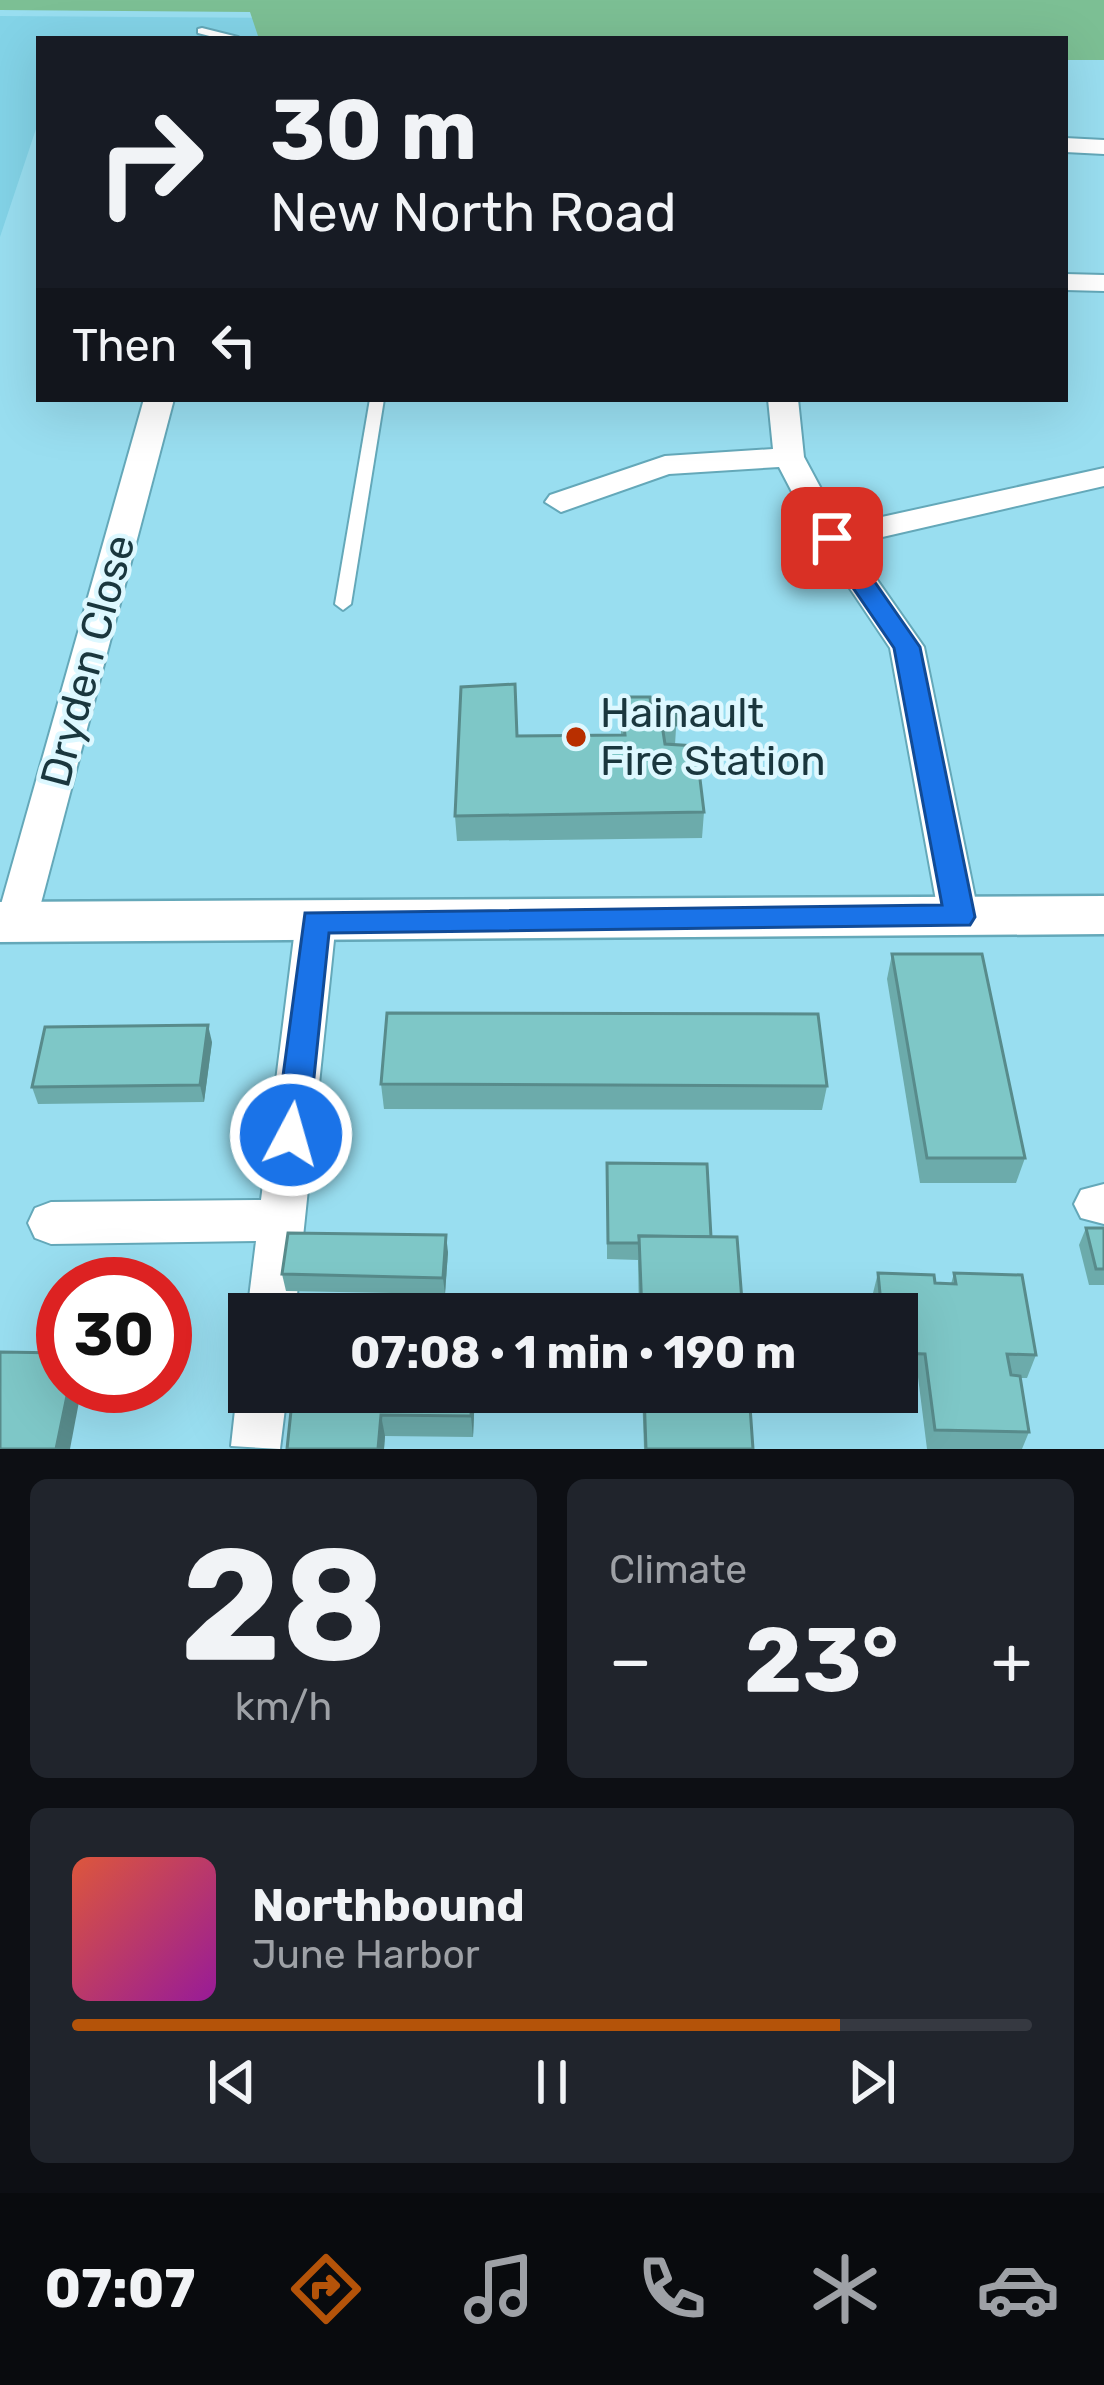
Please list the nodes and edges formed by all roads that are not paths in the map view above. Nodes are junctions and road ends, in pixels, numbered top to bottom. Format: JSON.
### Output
{"nodes":[{"id":1,"x":202,"y":32,"type":"dead end"},
{"id":2,"x":220,"y":36,"type":"edge"},
{"id":3,"x":1068,"y":145,"type":"edge"},
{"id":4,"x":1104,"y":147,"type":"edge"},
{"id":5,"x":1068,"y":282,"type":"edge"},
{"id":6,"x":1104,"y":283,"type":"edge"},
{"id":7,"x":158,"y":402,"type":"edge"},
{"id":8,"x":377,"y":402,"type":"edge"},
{"id":9,"x":784,"y":402,"type":"edge"},
{"id":10,"x":790,"y":457,"type":"junction"},
{"id":11,"x":1104,"y":477,"type":"edge"},
{"id":12,"x":561,"y":502,"type":"dead end"},
{"id":13,"x":832,"y":538,"type":"junction"},
{"id":14,"x":343,"y":604,"type":"dead end"},
{"id":15,"x":959,"y":917,"type":"junction"},
{"id":16,"x":316,"y":921,"type":"junction"},
{"id":17,"x":1102,"y":921,"type":"edge"},
{"id":18,"x":8,"y":922,"type":"edge"},
{"id":19,"x":282,"y":1220,"type":"junction"},
{"id":20,"x":51,"y":1223,"type":"dead end"},
{"id":21,"x":273,"y":1293,"type":"edge"},
{"id":22,"x":260,"y":1413,"type":"edge"},
{"id":23,"x":256,"y":1446,"type":"dead end"}],
"edges":[{"from":1,"to":2,"type":"lane"},
{"from":3,"to":4,"type":"street"},
{"from":5,"to":6,"type":"street"},
{"from":7,"to":18,"type":"street","name":"Dryden Close"},
{"from":8,"to":14,"type":"lane"},
{"from":9,"to":10,"type":"street"},
{"from":10,"to":12,"type":"street"},
{"from":10,"to":13,"type":"street"},
{"from":11,"to":13,"type":"street"},
{"from":13,"to":15,"type":"street"},
{"from":15,"to":16,"type":"street"},
{"from":15,"to":17,"type":"street"},
{"from":16,"to":18,"type":"street"},
{"from":16,"to":19,"type":"street"},
{"from":19,"to":20,"type":"street"},
{"from":19,"to":21,"type":"street"},
{"from":22,"to":23,"type":"street"}]}
